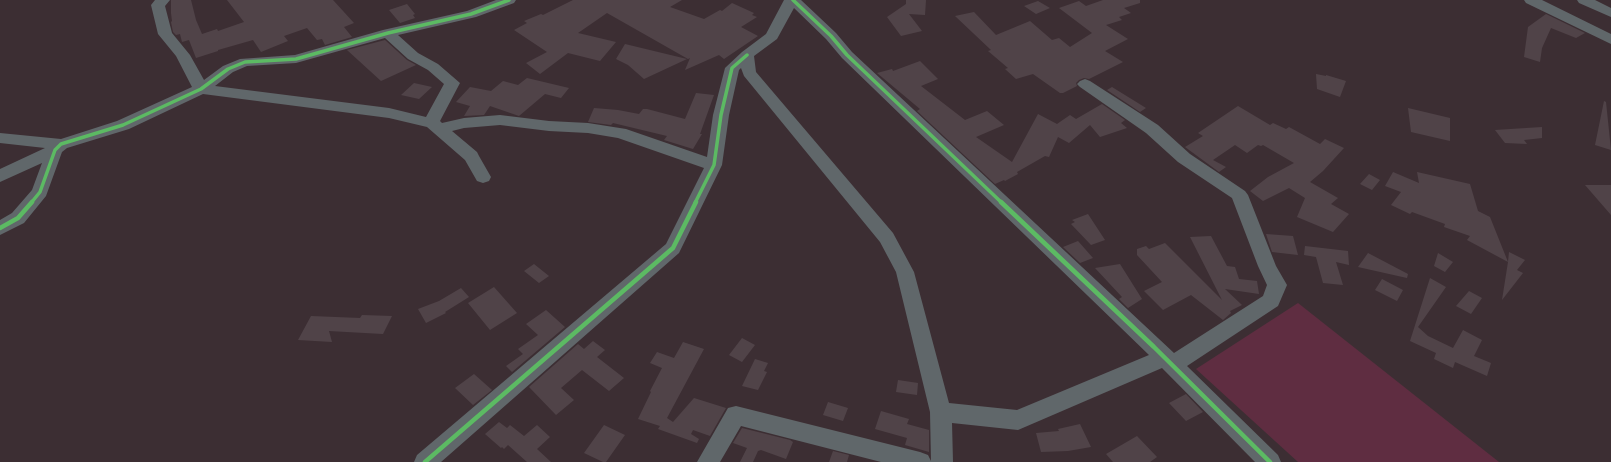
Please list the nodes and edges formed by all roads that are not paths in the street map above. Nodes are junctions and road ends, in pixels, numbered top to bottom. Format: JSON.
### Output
{"nodes":[{"id":1,"x":163,"y":0,"type":"edge"},
{"id":2,"x":509,"y":0,"type":"edge"},
{"id":3,"x":792,"y":0,"type":"edge"},
{"id":4,"x":1531,"y":0,"type":"edge"},
{"id":5,"x":1584,"y":0,"type":"edge"},
{"id":6,"x":1611,"y":13,"type":"edge"},
{"id":7,"x":388,"y":33,"type":"junction"},
{"id":8,"x":1611,"y":40,"type":"edge"},
{"id":9,"x":747,"y":55,"type":"junction"},
{"id":10,"x":1085,"y":84,"type":"dead end"},
{"id":11,"x":201,"y":89,"type":"junction"},
{"id":12,"x":435,"y":126,"type":"junction"},
{"id":13,"x":0,"y":138,"type":"edge"},
{"id":14,"x":58,"y":147,"type":"junction"},
{"id":15,"x":714,"y":165,"type":"junction"},
{"id":16,"x":0,"y":176,"type":"edge"},
{"id":17,"x":483,"y":177,"type":"dead end"},
{"id":18,"x":0,"y":228,"type":"edge"},
{"id":19,"x":1168,"y":362,"type":"junction"},
{"id":20,"x":941,"y":412,"type":"junction"},
{"id":21,"x":425,"y":462,"type":"edge"},
{"id":22,"x":708,"y":462,"type":"edge"},
{"id":23,"x":920,"y":462,"type":"edge"},
{"id":24,"x":942,"y":462,"type":"edge"},
{"id":25,"x":1270,"y":462,"type":"edge"}],
"edges":[{"from":1,"to":11,"type":"street"},
{"from":2,"to":7,"type":"street"},
{"from":3,"to":9,"type":"street"},
{"from":3,"to":19,"type":"street"},
{"from":4,"to":8,"type":"street"},
{"from":5,"to":6,"type":"street"},
{"from":7,"to":11,"type":"street"},
{"from":7,"to":12,"type":"street"},
{"from":9,"to":15,"type":"street"},
{"from":9,"to":20,"type":"street"},
{"from":10,"to":19,"type":"street"},
{"from":11,"to":12,"type":"street"},
{"from":11,"to":14,"type":"street"},
{"from":12,"to":15,"type":"street"},
{"from":12,"to":17,"type":"street"},
{"from":13,"to":14,"type":"street"},
{"from":14,"to":16,"type":"street"},
{"from":14,"to":18,"type":"street"},
{"from":15,"to":21,"type":"street"},
{"from":19,"to":20,"type":"street"},
{"from":19,"to":25,"type":"street"},
{"from":20,"to":24,"type":"street"},
{"from":22,"to":23,"type":"street"}]}
